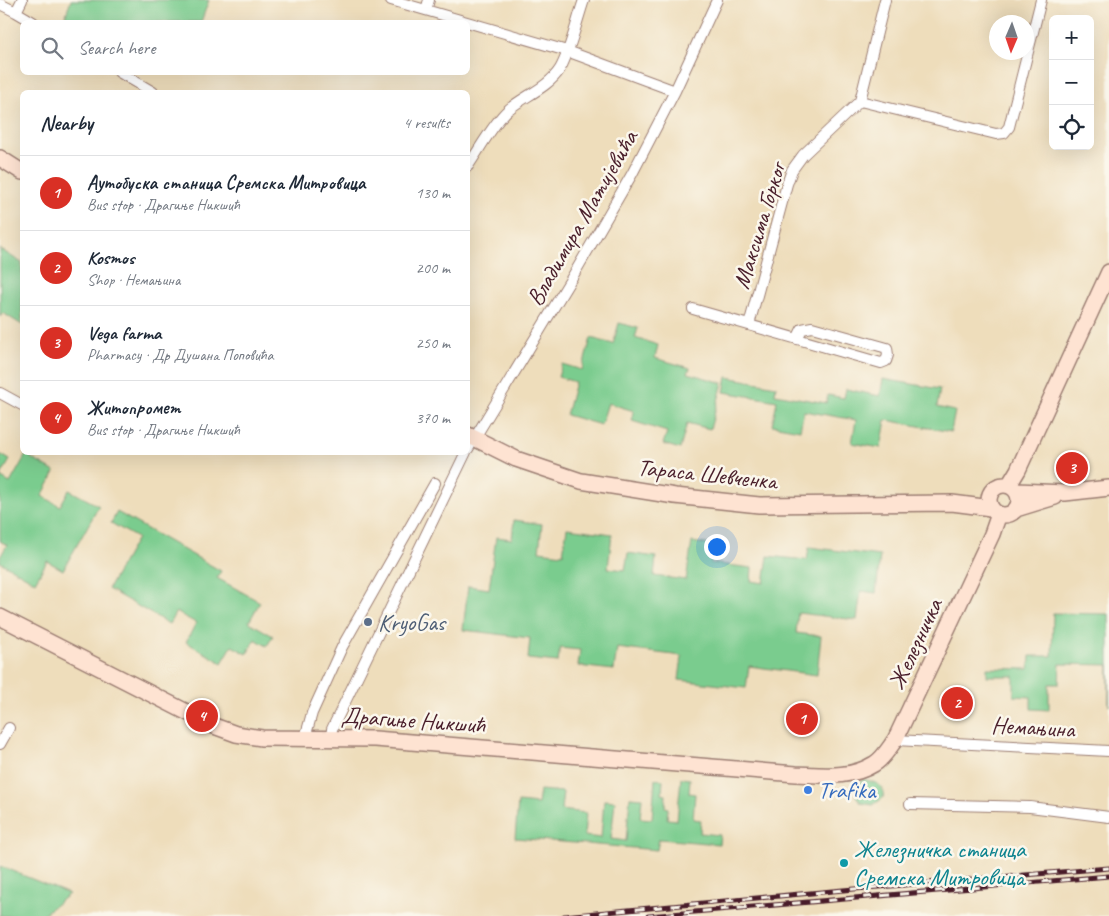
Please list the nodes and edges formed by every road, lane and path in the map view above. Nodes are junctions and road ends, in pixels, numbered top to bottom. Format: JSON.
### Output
{"nodes":[{"id":1,"x":22,"y":0,"type":"edge"},
{"id":2,"x":391,"y":0,"type":"edge"},
{"id":3,"x":584,"y":0,"type":"edge"},
{"id":4,"x":717,"y":0,"type":"edge"},
{"id":5,"x":885,"y":0,"type":"edge"},
{"id":6,"x":1041,"y":0,"type":"edge"},
{"id":7,"x":0,"y":4,"type":"edge"},
{"id":8,"x":428,"y":5,"type":"edge"},
{"id":9,"x":16,"y":12,"type":"junction"},
{"id":10,"x":30,"y":20,"type":"edge"},
{"id":11,"x":567,"y":51,"type":"junction"},
{"id":12,"x":123,"y":75,"type":"edge"},
{"id":13,"x":150,"y":90,"type":"edge"},
{"id":14,"x":675,"y":92,"type":"junction"},
{"id":15,"x":860,"y":101,"type":"junction"},
{"id":16,"x":0,"y":158,"type":"edge"},
{"id":17,"x":470,"y":163,"type":"edge"},
{"id":18,"x":20,"y":171,"type":"edge"},
{"id":19,"x":1109,"y":272,"type":"edge"},
{"id":20,"x":693,"y":309,"type":"dead end"},
{"id":21,"x":749,"y":325,"type":"junction"},
{"id":22,"x":797,"y":339,"type":"junction"},
{"id":23,"x":0,"y":393,"type":"edge"},
{"id":24,"x":20,"y":404,"type":"edge"},
{"id":25,"x":470,"y":441,"type":"edge"},
{"id":26,"x":470,"y":445,"type":"edge"},
{"id":27,"x":463,"y":455,"type":"edge"},
{"id":28,"x":435,"y":483,"type":"dead end"},
{"id":29,"x":1013,"y":488,"type":"junction"},
{"id":30,"x":1109,"y":488,"type":"edge"},
{"id":31,"x":992,"y":490,"type":"junction"},
{"id":32,"x":1065,"y":493,"type":"junction"},
{"id":33,"x":952,"y":503,"type":"junction"},
{"id":34,"x":1016,"y":509,"type":"junction"},
{"id":35,"x":995,"y":511,"type":"junction"},
{"id":36,"x":0,"y":616,"type":"edge"},
{"id":37,"x":9,"y":728,"type":"dead end"},
{"id":38,"x":331,"y":737,"type":"junction"},
{"id":39,"x":305,"y":738,"type":"junction"},
{"id":40,"x":896,"y":740,"type":"junction"},
{"id":41,"x":0,"y":744,"type":"edge"},
{"id":42,"x":1109,"y":751,"type":"edge"},
{"id":43,"x":851,"y":774,"type":"joint"},
{"id":44,"x":910,"y":804,"type":"dead end"},
{"id":45,"x":1109,"y":818,"type":"edge"}],
"edges":[{"from":1,"to":9,"type":"street"},
{"from":2,"to":8,"type":"street"},
{"from":3,"to":11,"type":"street"},
{"from":4,"to":14,"type":"street","name":"Владимира Матијевића"},
{"from":5,"to":15,"type":"street"},
{"from":6,"to":15,"type":"street"},
{"from":7,"to":9,"type":"street"},
{"from":8,"to":11,"type":"street"},
{"from":9,"to":10,"type":"street"},
{"from":11,"to":14,"type":"street"},
{"from":11,"to":17,"type":"street"},
{"from":12,"to":13,"type":"street"},
{"from":14,"to":25,"type":"street","name":"Владимира Матијевића"},
{"from":15,"to":21,"type":"street","name":"Максима Горког"},
{"from":16,"to":18,"type":"street"},
{"from":19,"to":29,"type":"street"},
{"from":20,"to":21,"type":"street","name":"Максима Горког"},
{"from":21,"to":22,"type":"street","name":"Максима Горког"},
{"from":22,"to":22,"type":"street","name":"Максима Горког"},
{"from":23,"to":24,"type":"street"},
{"from":26,"to":33,"type":"street","name":"Тараса Шевченка"},
{"from":27,"to":38,"type":"street","name":"Владимира Матијевића"},
{"from":28,"to":39,"type":"street"},
{"from":29,"to":31,"type":"street"},
{"from":29,"to":32,"type":"street"},
{"from":29,"to":34,"type":"street"},
{"from":30,"to":32,"type":"street"},
{"from":31,"to":33,"type":"street","name":"Тараса Шевченка"},
{"from":31,"to":35,"type":"street"},
{"from":32,"to":34,"type":"street"},
{"from":33,"to":35,"type":"street","name":"Тараса Шевченка"},
{"from":34,"to":35,"type":"street"},
{"from":35,"to":40,"type":"street","name":"Железничка"},
{"from":36,"to":39,"type":"street","name":"Драгиње Никшић"},
{"from":37,"to":41,"type":"street"},
{"from":38,"to":39,"type":"street","name":"Драгиње Никшић"},
{"from":38,"to":43,"type":"street","name":"Драгиње Никшић"},
{"from":40,"to":42,"type":"street","name":"Немањина"},
{"from":40,"to":43,"type":"street","name":"Железничка"},
{"from":44,"to":45,"type":"street"}]}
